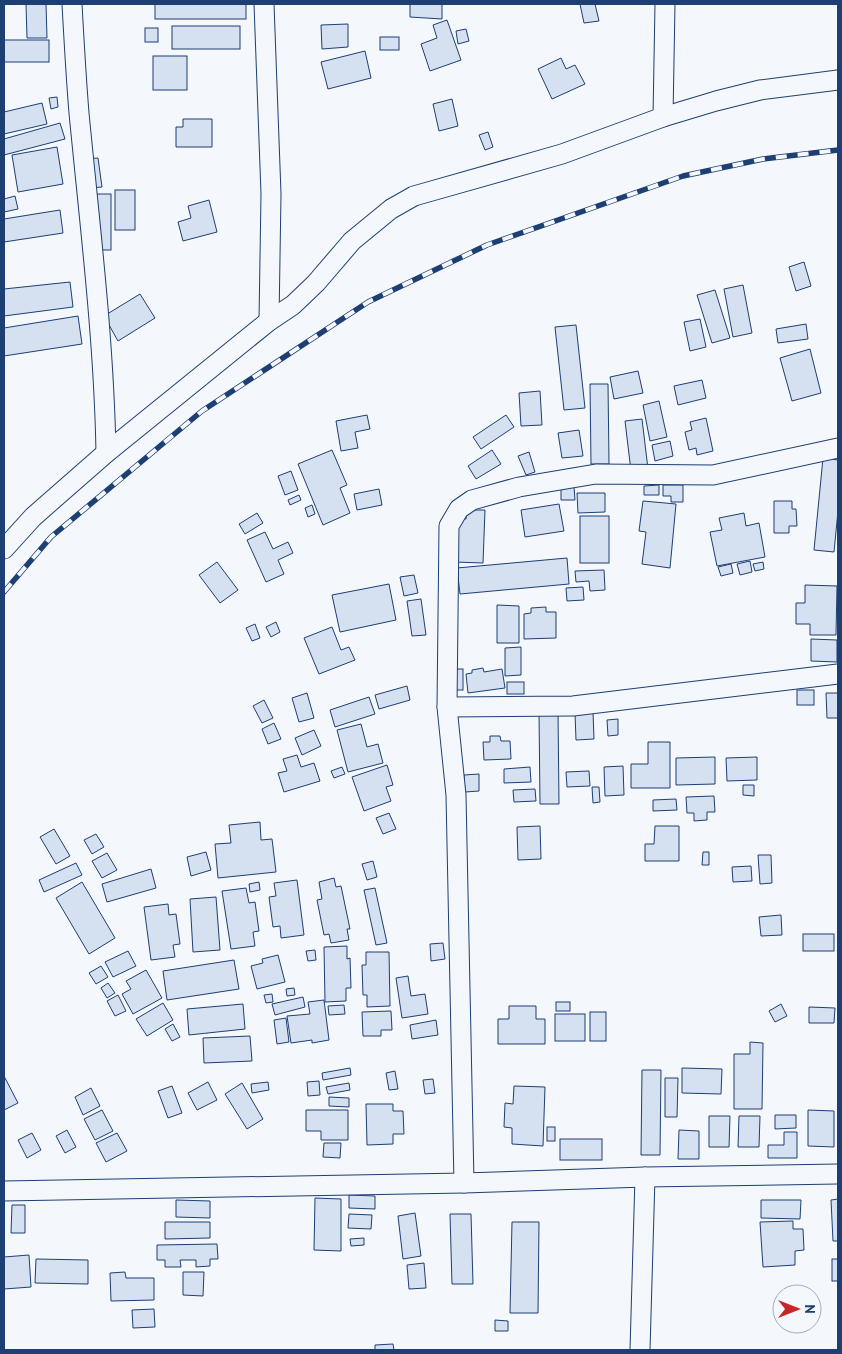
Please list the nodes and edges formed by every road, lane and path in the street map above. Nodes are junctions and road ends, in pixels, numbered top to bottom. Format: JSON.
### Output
{"nodes":[{"id":1,"x":72,"y":4,"type":"edge"},
{"id":2,"x":264,"y":4,"type":"edge"},
{"id":3,"x":665,"y":4,"type":"edge"},
{"id":4,"x":838,"y":80,"type":"edge"},
{"id":5,"x":663,"y":116,"type":"junction"},
{"id":6,"x":269,"y":321,"type":"junction"},
{"id":7,"x":838,"y":448,"type":"edge"},
{"id":8,"x":106,"y":454,"type":"junction"},
{"id":9,"x":4,"y":549,"type":"edge"},
{"id":10,"x":838,"y":674,"type":"edge"},
{"id":11,"x":447,"y":707,"type":"junction"},
{"id":12,"x":838,"y":1174,"type":"edge"},
{"id":13,"x":645,"y":1177,"type":"junction"},
{"id":14,"x":464,"y":1183,"type":"junction"},
{"id":15,"x":4,"y":1191,"type":"edge"},
{"id":16,"x":640,"y":1350,"type":"edge"}],
"edges":[{"from":1,"to":8,"type":"street"},
{"from":2,"to":6,"type":"street"},
{"from":3,"to":5,"type":"street"},
{"from":4,"to":5,"type":"street"},
{"from":5,"to":6,"type":"street"},
{"from":6,"to":8,"type":"street"},
{"from":7,"to":11,"type":"street"},
{"from":8,"to":9,"type":"street"},
{"from":10,"to":11,"type":"street"},
{"from":11,"to":14,"type":"street"},
{"from":12,"to":13,"type":"street"},
{"from":13,"to":14,"type":"street"},
{"from":13,"to":16,"type":"street"},
{"from":14,"to":15,"type":"street"}]}
